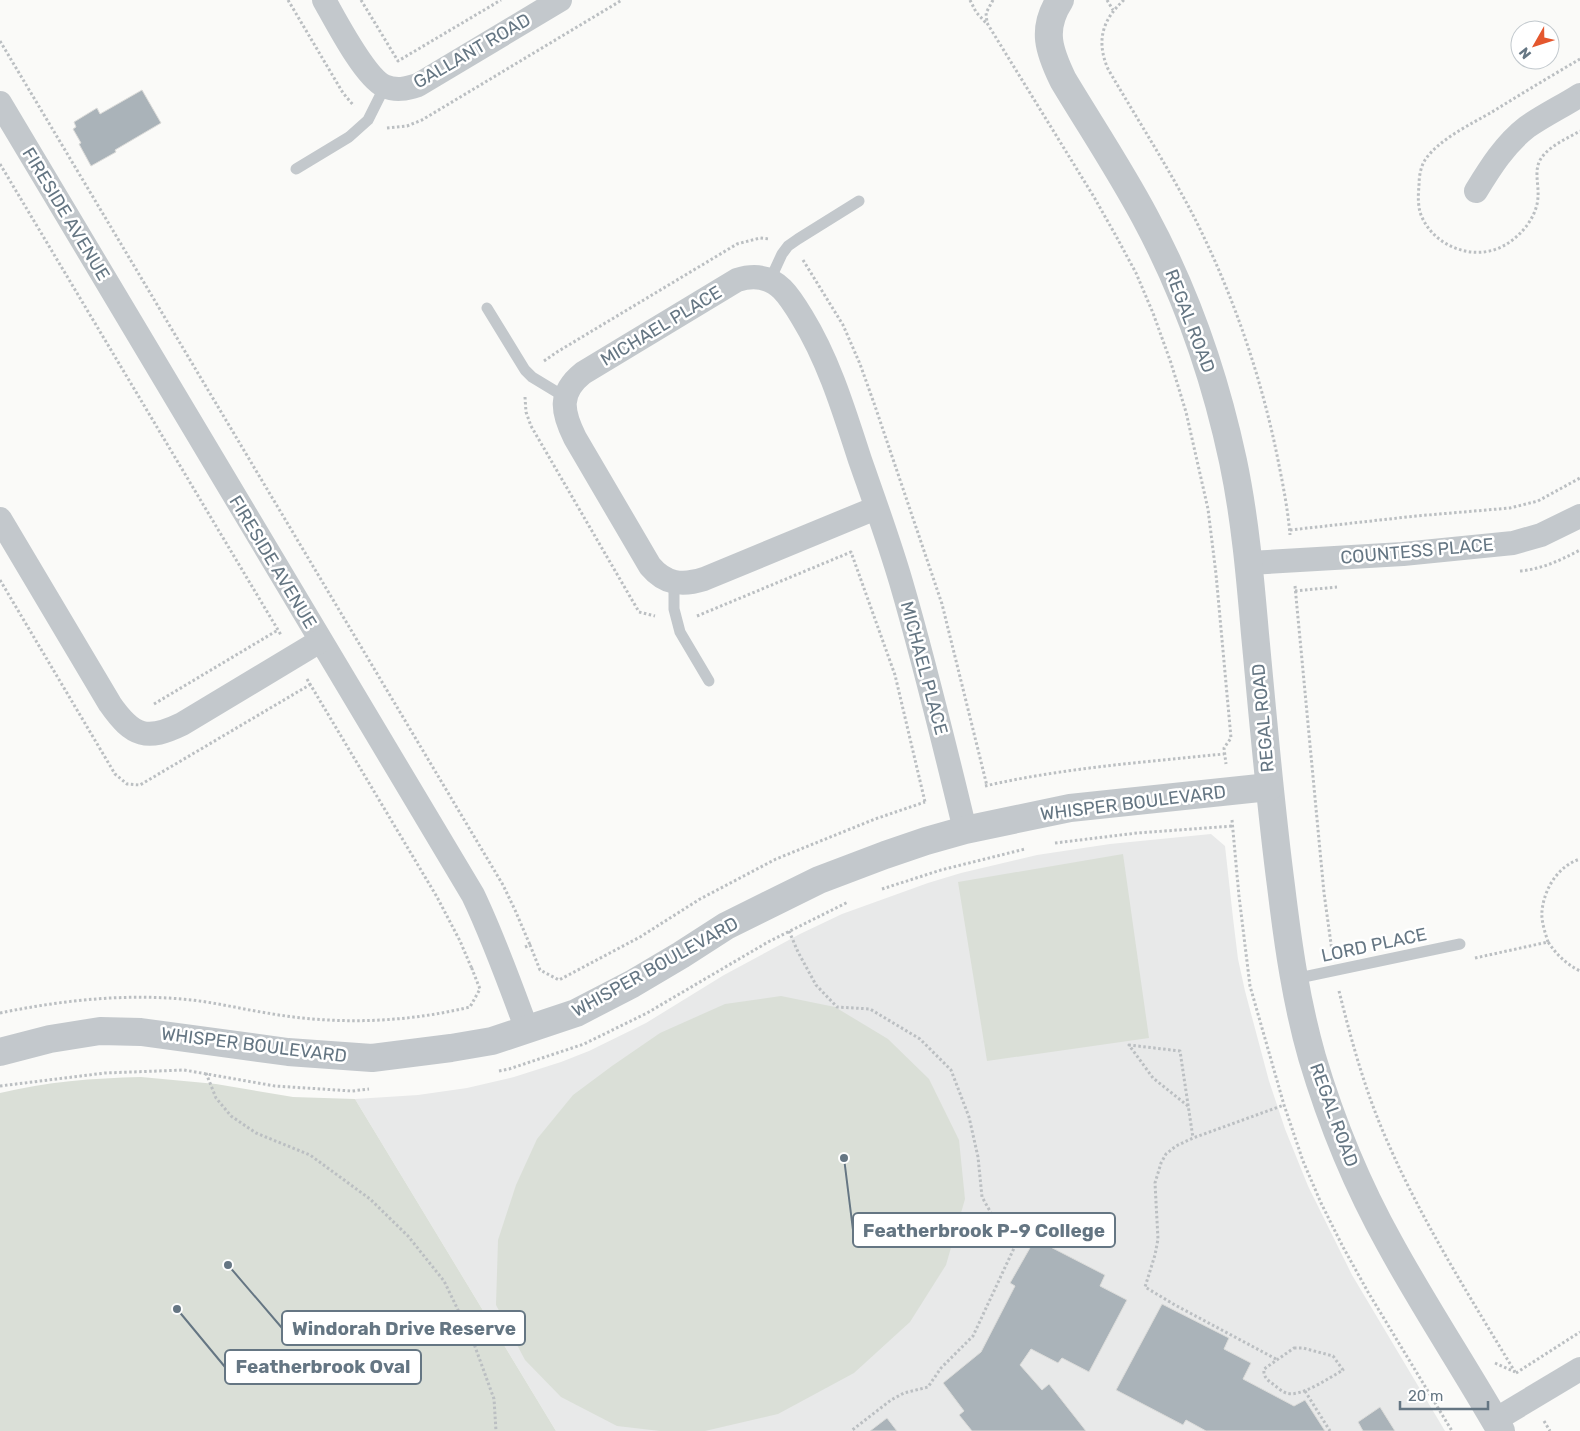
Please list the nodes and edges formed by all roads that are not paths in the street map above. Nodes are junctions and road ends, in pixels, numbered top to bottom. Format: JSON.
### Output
{"nodes":[{"id":1,"x":324,"y":0,"type":"edge"},
{"id":2,"x":560,"y":0,"type":"edge"},
{"id":3,"x":1051,"y":3,"type":"edge"},
{"id":4,"x":385,"y":86,"type":"junction"},
{"id":5,"x":1580,"y":95,"type":"edge"},
{"id":6,"x":0,"y":103,"type":"edge"},
{"id":7,"x":296,"y":169,"type":"dead end"},
{"id":8,"x":1476,"y":191,"type":"dead end"},
{"id":9,"x":859,"y":201,"type":"dead end"},
{"id":10,"x":770,"y":280,"type":"junction"},
{"id":11,"x":487,"y":308,"type":"dead end"},
{"id":12,"x":564,"y":397,"type":"junction"},
{"id":13,"x":876,"y":508,"type":"junction"},
{"id":14,"x":1580,"y":516,"type":"edge"},
{"id":15,"x":0,"y":519,"type":"edge"},
{"id":16,"x":1249,"y":564,"type":"junction"},
{"id":17,"x":674,"y":583,"type":"junction"},
{"id":18,"x":320,"y":641,"type":"junction"},
{"id":19,"x":709,"y":681,"type":"dead end"},
{"id":20,"x":1269,"y":787,"type":"junction"},
{"id":21,"x":965,"y":830,"type":"junction"},
{"id":22,"x":1460,"y":944,"type":"dead end"},
{"id":23,"x":1294,"y":979,"type":"junction"},
{"id":24,"x":527,"y":1030,"type":"junction"},
{"id":25,"x":0,"y":1052,"type":"edge"},
{"id":26,"x":1580,"y":1369,"type":"edge"},
{"id":27,"x":1498,"y":1426,"type":"edge"}],
"edges":[{"from":1,"to":4,"type":"street"},
{"from":2,"to":4,"type":"street","name":"GALLANT ROAD"},
{"from":3,"to":16,"type":"street","name":"REGAL ROAD"},
{"from":4,"to":7,"type":"lane"},
{"from":5,"to":8,"type":"street"},
{"from":6,"to":18,"type":"street","name":"FIRESIDE AVENUE"},
{"from":9,"to":10,"type":"lane"},
{"from":10,"to":12,"type":"street","name":"MICHAEL PLACE"},
{"from":10,"to":13,"type":"street","name":"MICHAEL PLACE"},
{"from":11,"to":12,"type":"lane"},
{"from":12,"to":17,"type":"street"},
{"from":13,"to":17,"type":"street"},
{"from":13,"to":21,"type":"street","name":"MICHAEL PLACE"},
{"from":14,"to":16,"type":"street","name":"COUNTESS PLACE"},
{"from":15,"to":18,"type":"street"},
{"from":16,"to":20,"type":"street","name":"REGAL ROAD"},
{"from":17,"to":19,"type":"lane"},
{"from":18,"to":24,"type":"street","name":"FIRESIDE AVENUE"},
{"from":20,"to":21,"type":"street","name":"WHISPER BOULEVARD"},
{"from":20,"to":23,"type":"street","name":"REGAL ROAD"},
{"from":21,"to":24,"type":"street","name":"WHISPER BOULEVARD"},
{"from":22,"to":23,"type":"lane","name":"LORD PLACE"},
{"from":23,"to":27,"type":"street","name":"REGAL ROAD"},
{"from":24,"to":25,"type":"street","name":"WHISPER BOULEVARD"},
{"from":26,"to":27,"type":"street"}]}
